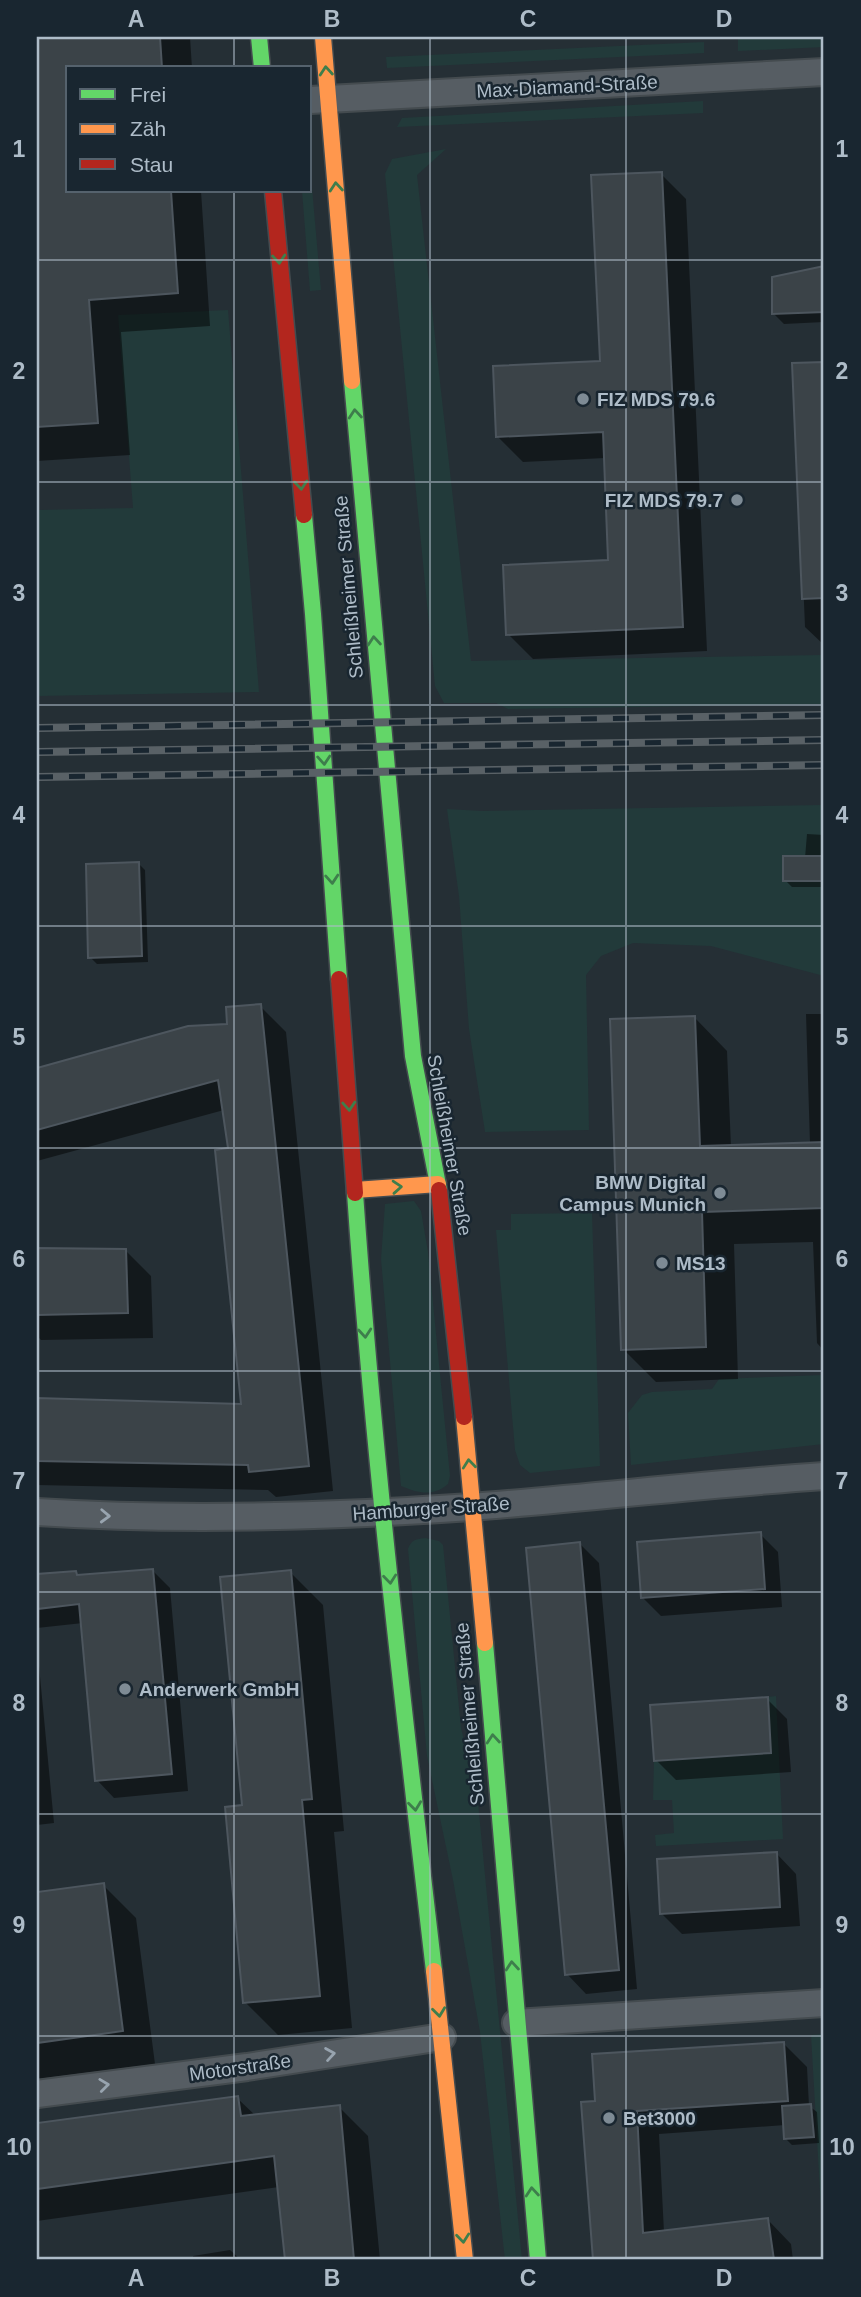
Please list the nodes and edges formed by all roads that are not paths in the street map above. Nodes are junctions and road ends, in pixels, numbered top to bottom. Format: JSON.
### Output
{"nodes":[{"id":1,"x":259,"y":37,"type":"edge"},
{"id":2,"x":323,"y":37,"type":"edge"},
{"id":3,"x":262,"y":66,"type":"edge"},
{"id":4,"x":824,"y":72,"type":"edge"},
{"id":5,"x":319,"y":100,"type":"edge"},
{"id":6,"x":273,"y":192,"type":"edge"},
{"id":7,"x":438,"y":1184,"type":"junction"},
{"id":8,"x":355,"y":1189,"type":"junction"},
{"id":9,"x":824,"y":1476,"type":"edge"},
{"id":10,"x":473,"y":1507,"type":"junction"},
{"id":11,"x":37,"y":1512,"type":"edge"},
{"id":12,"x":383,"y":1512,"type":"junction"},
{"id":13,"x":824,"y":2003,"type":"edge"},
{"id":14,"x":516,"y":2022,"type":"junction"},
{"id":15,"x":442,"y":2037,"type":"junction"},
{"id":16,"x":37,"y":2094,"type":"edge"},
{"id":17,"x":465,"y":2260,"type":"edge"},
{"id":18,"x":538,"y":2260,"type":"edge"}],
"edges":[{"from":1,"to":3,"type":"main road"},
{"from":5,"to":2,"type":"main road","name":"Schleißheimer Straße","one_way":true},
{"from":4,"to":5,"type":"street","name":"Max-Diamand-Straße"},
{"from":7,"to":5,"type":"main road","name":"Schleißheimer Straße","one_way":true},
{"from":6,"to":8,"type":"main road","name":"Schleißheimer Straße","one_way":true},
{"from":8,"to":7,"type":"main road","one_way":true},
{"from":10,"to":7,"type":"main road","name":"Schleißheimer Straße","one_way":true},
{"from":8,"to":12,"type":"main road","name":"Schleißheimer Straße","one_way":true},
{"from":9,"to":10,"type":"street","name":"Hamburger Straße"},
{"from":10,"to":12,"type":"street","name":"Hamburger Straße"},
{"from":14,"to":10,"type":"main road","name":"Schleißheimer Straße","one_way":true},
{"from":11,"to":12,"type":"street","name":"Hamburger Straße","one_way":true},
{"from":12,"to":15,"type":"main road","name":"Schleißheimer Straße","one_way":true},
{"from":13,"to":14,"type":"street"},
{"from":18,"to":14,"type":"main road","name":"Schleißheimer Straße","one_way":true},
{"from":16,"to":15,"type":"street","name":"Motorstraße","one_way":true},
{"from":15,"to":17,"type":"main road","name":"Schleißheimer Straße","one_way":true}]}
